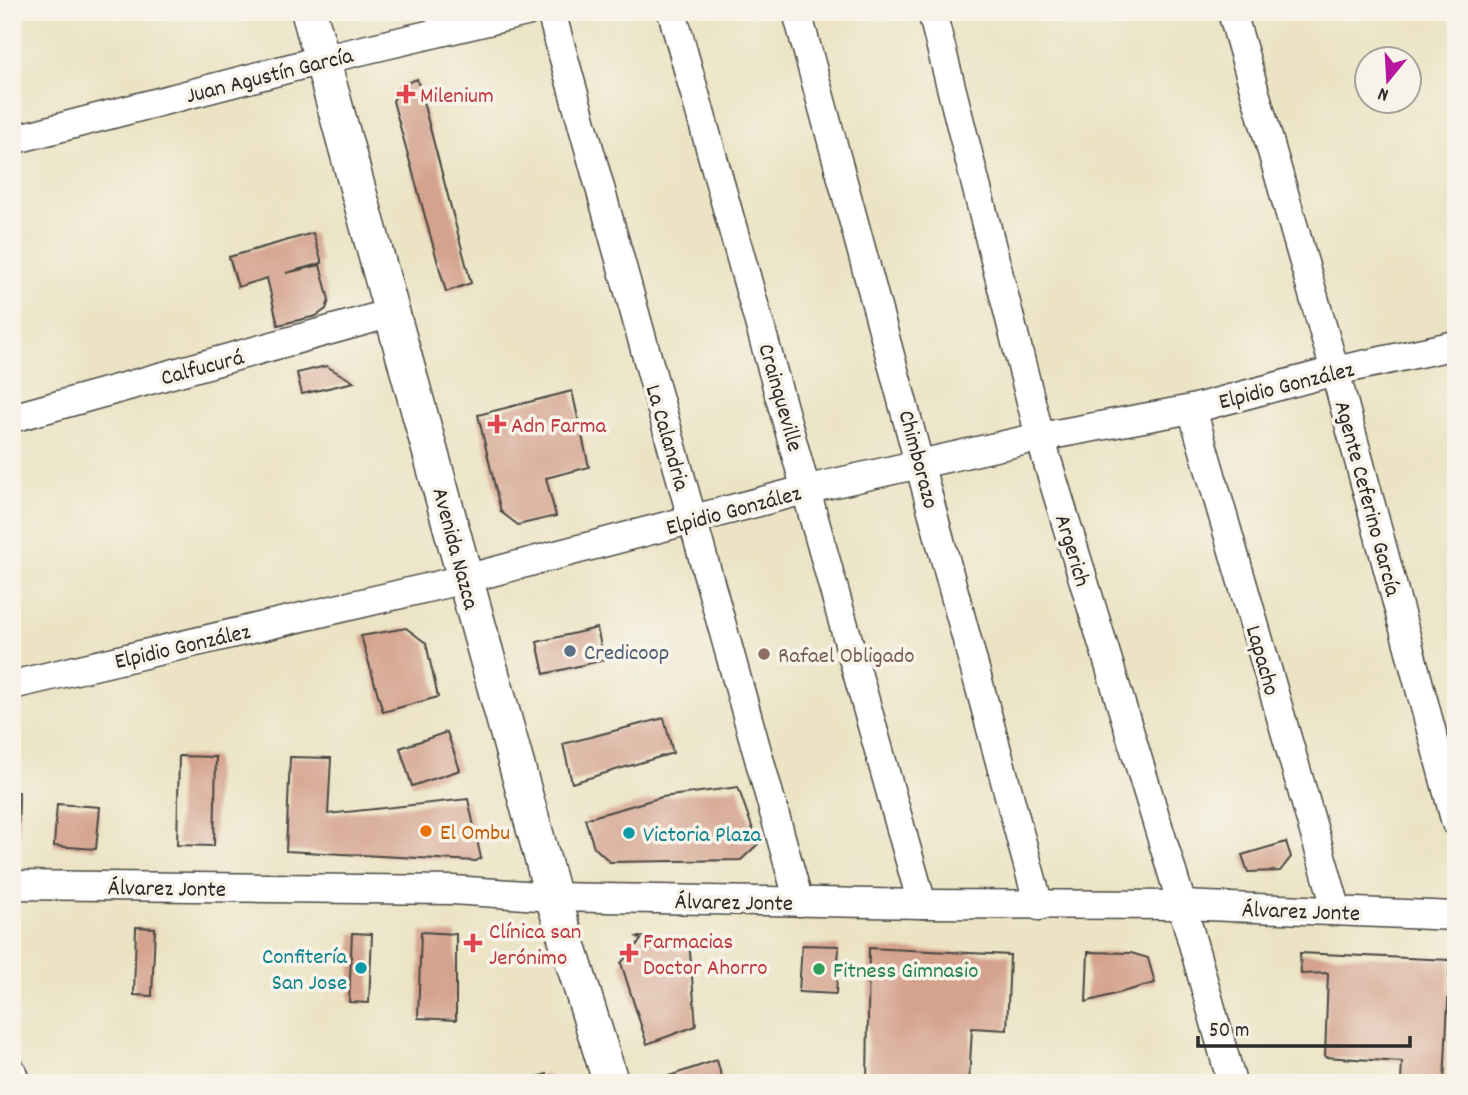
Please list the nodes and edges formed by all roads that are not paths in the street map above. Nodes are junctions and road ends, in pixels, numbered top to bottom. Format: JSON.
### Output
{"nodes":[{"id":1,"x":309,"y":12,"type":"edge"},
{"id":2,"x":526,"y":12,"type":"edge"},
{"id":3,"x":551,"y":12,"type":"edge"},
{"id":4,"x":672,"y":12,"type":"edge"},
{"id":5,"x":797,"y":12,"type":"edge"},
{"id":6,"x":932,"y":12,"type":"edge"},
{"id":7,"x":1232,"y":12,"type":"edge"},
{"id":8,"x":321,"y":60,"type":"junction"},
{"id":9,"x":12,"y":140,"type":"edge"},
{"id":10,"x":392,"y":313,"type":"junction"},
{"id":11,"x":1456,"y":345,"type":"edge"},
{"id":12,"x":1335,"y":370,"type":"junction"},
{"id":13,"x":1192,"y":409,"type":"junction"},
{"id":14,"x":12,"y":418,"type":"edge"},
{"id":15,"x":1040,"y":437,"type":"junction"},
{"id":16,"x":922,"y":466,"type":"junction"},
{"id":17,"x":808,"y":489,"type":"junction"},
{"id":18,"x":692,"y":520,"type":"junction"},
{"id":19,"x":465,"y":579,"type":"junction"},
{"id":20,"x":12,"y":685,"type":"edge"},
{"id":21,"x":1456,"y":823,"type":"edge"},
{"id":22,"x":12,"y":885,"type":"edge"},
{"id":23,"x":553,"y":897,"type":"junction"},
{"id":24,"x":799,"y":902,"type":"junction"},
{"id":25,"x":922,"y":904,"type":"junction"},
{"id":26,"x":1182,"y":905,"type":"junction"},
{"id":27,"x":1039,"y":906,"type":"junction"},
{"id":28,"x":1337,"y":911,"type":"junction"},
{"id":29,"x":1456,"y":916,"type":"edge"},
{"id":30,"x":12,"y":1072,"type":"edge"},
{"id":31,"x":16,"y":1083,"type":"edge"},
{"id":32,"x":611,"y":1083,"type":"edge"},
{"id":33,"x":1232,"y":1083,"type":"edge"}],
"edges":[{"from":1,"to":8,"type":"main road","name":"Avenida Nazca"},
{"from":2,"to":8,"type":"street","name":"Juan Agustín García"},
{"from":3,"to":18,"type":"street","name":"La Calandria"},
{"from":4,"to":17,"type":"street","name":"Crainqueville"},
{"from":5,"to":16,"type":"street","name":"Chimborazo"},
{"from":6,"to":15,"type":"street","name":"Argerich"},
{"from":7,"to":12,"type":"street","name":"Agente Ceferino García"},
{"from":8,"to":9,"type":"street","name":"Juan Agustín García"},
{"from":8,"to":10,"type":"main road","name":"Avenida Nazca"},
{"from":10,"to":14,"type":"street","name":"Calfucurá"},
{"from":10,"to":19,"type":"main road","name":"Avenida Nazca"},
{"from":11,"to":12,"type":"street","name":"Elpidio González"},
{"from":12,"to":13,"type":"street","name":"Elpidio González"},
{"from":12,"to":21,"type":"street","name":"Agente Ceferino García"},
{"from":13,"to":15,"type":"street","name":"Elpidio González"},
{"from":13,"to":28,"type":"street","name":"Lapacho"},
{"from":15,"to":16,"type":"street","name":"Elpidio González"},
{"from":15,"to":26,"type":"street","name":"Argerich"},
{"from":16,"to":17,"type":"street","name":"Elpidio González"},
{"from":16,"to":27,"type":"street","name":"Chimborazo"},
{"from":17,"to":18,"type":"street","name":"Elpidio González"},
{"from":17,"to":25,"type":"street","name":"Crainqueville"},
{"from":18,"to":19,"type":"street","name":"Elpidio González"},
{"from":18,"to":24,"type":"street","name":"La Calandria"},
{"from":19,"to":20,"type":"street","name":"Elpidio González"},
{"from":19,"to":23,"type":"main road","name":"Avenida Nazca"},
{"from":22,"to":23,"type":"street","name":"Álvarez Jonte"},
{"from":23,"to":24,"type":"street","name":"Álvarez Jonte"},
{"from":23,"to":32,"type":"main road","name":"Avenida Nazca"},
{"from":24,"to":25,"type":"street","name":"Álvarez Jonte"},
{"from":25,"to":27,"type":"street","name":"Álvarez Jonte"},
{"from":26,"to":27,"type":"street","name":"Álvarez Jonte"},
{"from":26,"to":28,"type":"street","name":"Álvarez Jonte"},
{"from":26,"to":33,"type":"street","name":"Argerich"},
{"from":28,"to":29,"type":"street","name":"Álvarez Jonte"},
{"from":30,"to":31,"type":"street"}]}
